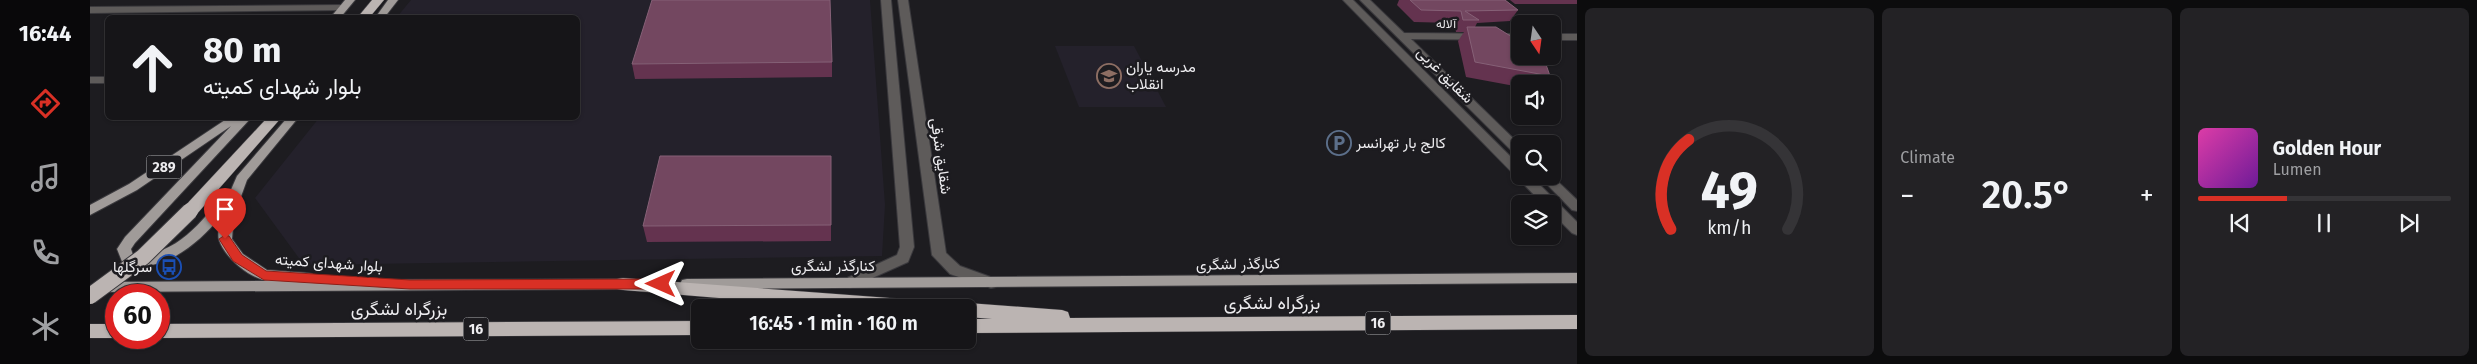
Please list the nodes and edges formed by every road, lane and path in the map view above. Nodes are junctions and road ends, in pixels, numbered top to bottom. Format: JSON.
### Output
{"nodes":[{"id":1,"x":324,"y":0,"type":"edge"},
{"id":2,"x":350,"y":0,"type":"edge"},
{"id":3,"x":378,"y":0,"type":"edge"},
{"id":4,"x":394,"y":0,"type":"edge"},
{"id":5,"x":886,"y":0,"type":"edge"},
{"id":6,"x":903,"y":0,"type":"edge"},
{"id":7,"x":1348,"y":0,"type":"edge"},
{"id":8,"x":1365,"y":0,"type":"edge"},
{"id":9,"x":316,"y":8,"type":"junction"},
{"id":10,"x":343,"y":8,"type":"junction"},
{"id":11,"x":90,"y":10,"type":"edge"},
{"id":12,"x":310,"y":15,"type":"edge"},
{"id":13,"x":337,"y":15,"type":"edge"},
{"id":14,"x":365,"y":15,"type":"edge"},
{"id":15,"x":381,"y":15,"type":"edge"},
{"id":16,"x":1402,"y":36,"type":"junction"},
{"id":17,"x":1511,"y":37,"type":"edge"},
{"id":18,"x":1561,"y":37,"type":"edge"},
{"id":19,"x":1577,"y":37,"type":"edge"},
{"id":20,"x":1421,"y":74,"type":"junction"},
{"id":21,"x":1440,"y":74,"type":"junction"},
{"id":22,"x":90,"y":80,"type":"edge"},
{"id":23,"x":105,"y":80,"type":"edge"},
{"id":24,"x":233,"y":120,"type":"edge"},
{"id":25,"x":243,"y":120,"type":"edge"},
{"id":26,"x":272,"y":120,"type":"edge"},
{"id":27,"x":291,"y":120,"type":"edge"},
{"id":28,"x":1511,"y":143,"type":"edge"},
{"id":29,"x":1511,"y":164,"type":"edge"},
{"id":30,"x":240,"y":179,"type":"junction"},
{"id":31,"x":1533,"y":185,"type":"edge"},
{"id":32,"x":1554,"y":185,"type":"edge"},
{"id":33,"x":1542,"y":195,"type":"edge"},
{"id":34,"x":1577,"y":207,"type":"edge"},
{"id":35,"x":90,"y":211,"type":"edge"},
{"id":36,"x":1561,"y":214,"type":"edge"},
{"id":37,"x":1577,"y":230,"type":"edge"},
{"id":38,"x":1577,"y":278,"type":"edge"},
{"id":39,"x":850,"y":283,"type":"junction"},
{"id":40,"x":992,"y":283,"type":"junction"},
{"id":41,"x":410,"y":284,"type":"junction"},
{"id":42,"x":623,"y":284,"type":"junction"},
{"id":43,"x":90,"y":287,"type":"edge"},
{"id":44,"x":90,"y":296,"type":"edge"},
{"id":45,"x":815,"y":299,"type":"edge"},
{"id":46,"x":976,"y":311,"type":"edge"},
{"id":47,"x":1577,"y":322,"type":"edge"},
{"id":48,"x":1178,"y":325,"type":"junction"},
{"id":49,"x":976,"y":326,"type":"edge"},
{"id":50,"x":691,"y":328,"type":"edge"},
{"id":51,"x":90,"y":331,"type":"edge"},
{"id":52,"x":105,"y":331,"type":"edge"},
{"id":53,"x":170,"y":331,"type":"edge"}],
"edges":[{"from":1,"to":9,"type":"street"},
{"from":2,"to":10,"type":"main road"},
{"from":3,"to":14,"type":"highway"},
{"from":4,"to":15,"type":"main road"},
{"from":5,"to":39,"type":"street"},
{"from":6,"to":40,"type":"street","name":"شقایق شرقی"},
{"from":7,"to":20,"type":"street","name":"شقایق غربی"},
{"from":8,"to":16,"type":"street","name":"شقایق غربی"},
{"from":9,"to":10,"type":"street"},
{"from":9,"to":11,"type":"street"},
{"from":9,"to":12,"type":"street"},
{"from":10,"to":13,"type":"main road"},
{"from":16,"to":17,"type":"street","name":"آلاله"},
{"from":16,"to":21,"type":"street","name":"شقایق غربی"},
{"from":18,"to":19,"type":"street"},
{"from":20,"to":21,"type":"street"},
{"from":20,"to":29,"type":"street","name":"شقایق غربی"},
{"from":21,"to":28,"type":"street","name":"شقایق غربی"},
{"from":22,"to":23,"type":"street"},
{"from":24,"to":35,"type":"main road","number":"289"},
{"from":25,"to":30,"type":"main road"},
{"from":26,"to":44,"type":"highway","bridge":true},
{"from":27,"to":30,"type":"main road","name":"بلوار شهدای کمیته"},
{"from":30,"to":41,"type":"main road","name":"بلوار شهدای کمیته"},
{"from":31,"to":33,"type":"street"},
{"from":32,"to":34,"type":"street"},
{"from":36,"to":37,"type":"street"},
{"from":38,"to":40,"type":"main road","name":"کنارگذر لشگری"},
{"from":39,"to":40,"type":"main road","name":"کنارگذر لشگری"},
{"from":39,"to":42,"type":"main road","name":"کنارگذر لشگری"},
{"from":41,"to":42,"type":"main road","name":"کنارگذر لشگری"},
{"from":41,"to":43,"type":"main road","name":"کنارگذر لشگری"},
{"from":42,"to":45,"type":"highway"},
{"from":46,"to":48,"type":"highway"},
{"from":47,"to":48,"type":"highway","name":"بزرگراه لشگری","number":"16"},
{"from":48,"to":49,"type":"highway","name":"بزرگراه لشگری","number":"16"},
{"from":50,"to":53,"type":"highway","name":"بزرگراه لشگری","number":"16"},
{"from":51,"to":52,"type":"highway"}]}
